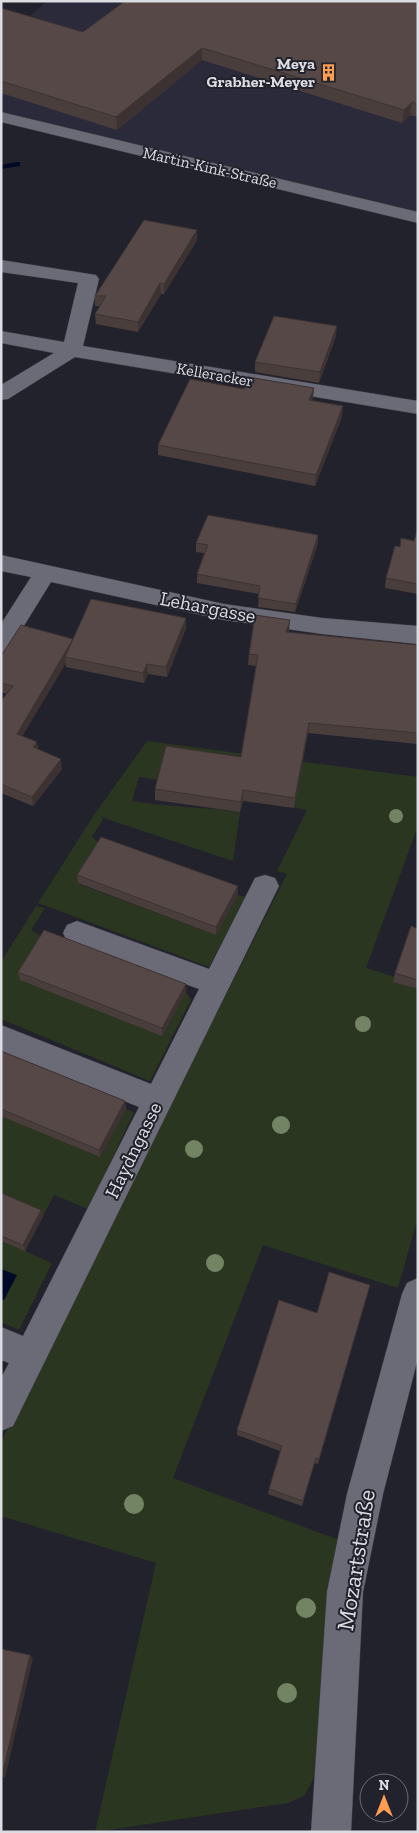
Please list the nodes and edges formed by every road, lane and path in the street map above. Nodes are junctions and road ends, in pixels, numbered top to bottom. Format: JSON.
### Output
{"nodes":[{"id":1,"x":1,"y":117,"type":"edge"},
{"id":2,"x":418,"y":218,"type":"edge"},
{"id":3,"x":1,"y":266,"type":"edge"},
{"id":4,"x":1,"y":337,"type":"edge"},
{"id":5,"x":72,"y":350,"type":"junction"},
{"id":6,"x":1,"y":394,"type":"edge"},
{"id":7,"x":418,"y":408,"type":"edge"},
{"id":8,"x":1,"y":563,"type":"edge"},
{"id":9,"x":44,"y":572,"type":"junction"},
{"id":10,"x":418,"y":635,"type":"edge"},
{"id":11,"x":1,"y":644,"type":"edge"},
{"id":12,"x":265,"y":886,"type":"dead end"},
{"id":13,"x":77,"y":933,"type":"dead end"},
{"id":14,"x":216,"y":983,"type":"junction"},
{"id":15,"x":1,"y":1038,"type":"edge"},
{"id":16,"x":157,"y":1100,"type":"junction"},
{"id":17,"x":418,"y":1294,"type":"edge"},
{"id":18,"x":1,"y":1344,"type":"edge"},
{"id":19,"x":30,"y":1356,"type":"junction"},
{"id":20,"x":1,"y":1414,"type":"edge"},
{"id":21,"x":331,"y":1832,"type":"edge"}],
"edges":[{"from":1,"to":2,"type":"street","name":"Martin-Kink-Straße"},
{"from":3,"to":5,"type":"street"},
{"from":4,"to":5,"type":"street","name":"Kelleracker"},
{"from":5,"to":6,"type":"street"},
{"from":5,"to":7,"type":"street","name":"Kelleracker"},
{"from":8,"to":9,"type":"street","name":"Lehargasse"},
{"from":9,"to":10,"type":"street","name":"Lehargasse"},
{"from":9,"to":11,"type":"street"},
{"from":12,"to":14,"type":"street","name":"Haydngasse"},
{"from":13,"to":14,"type":"street"},
{"from":14,"to":16,"type":"street","name":"Haydngasse"},
{"from":15,"to":16,"type":"street"},
{"from":16,"to":19,"type":"street","name":"Haydngasse"},
{"from":17,"to":21,"type":"street","name":"Mozartstraße"},
{"from":18,"to":19,"type":"street"},
{"from":19,"to":20,"type":"street","name":"Haydngasse"}]}
